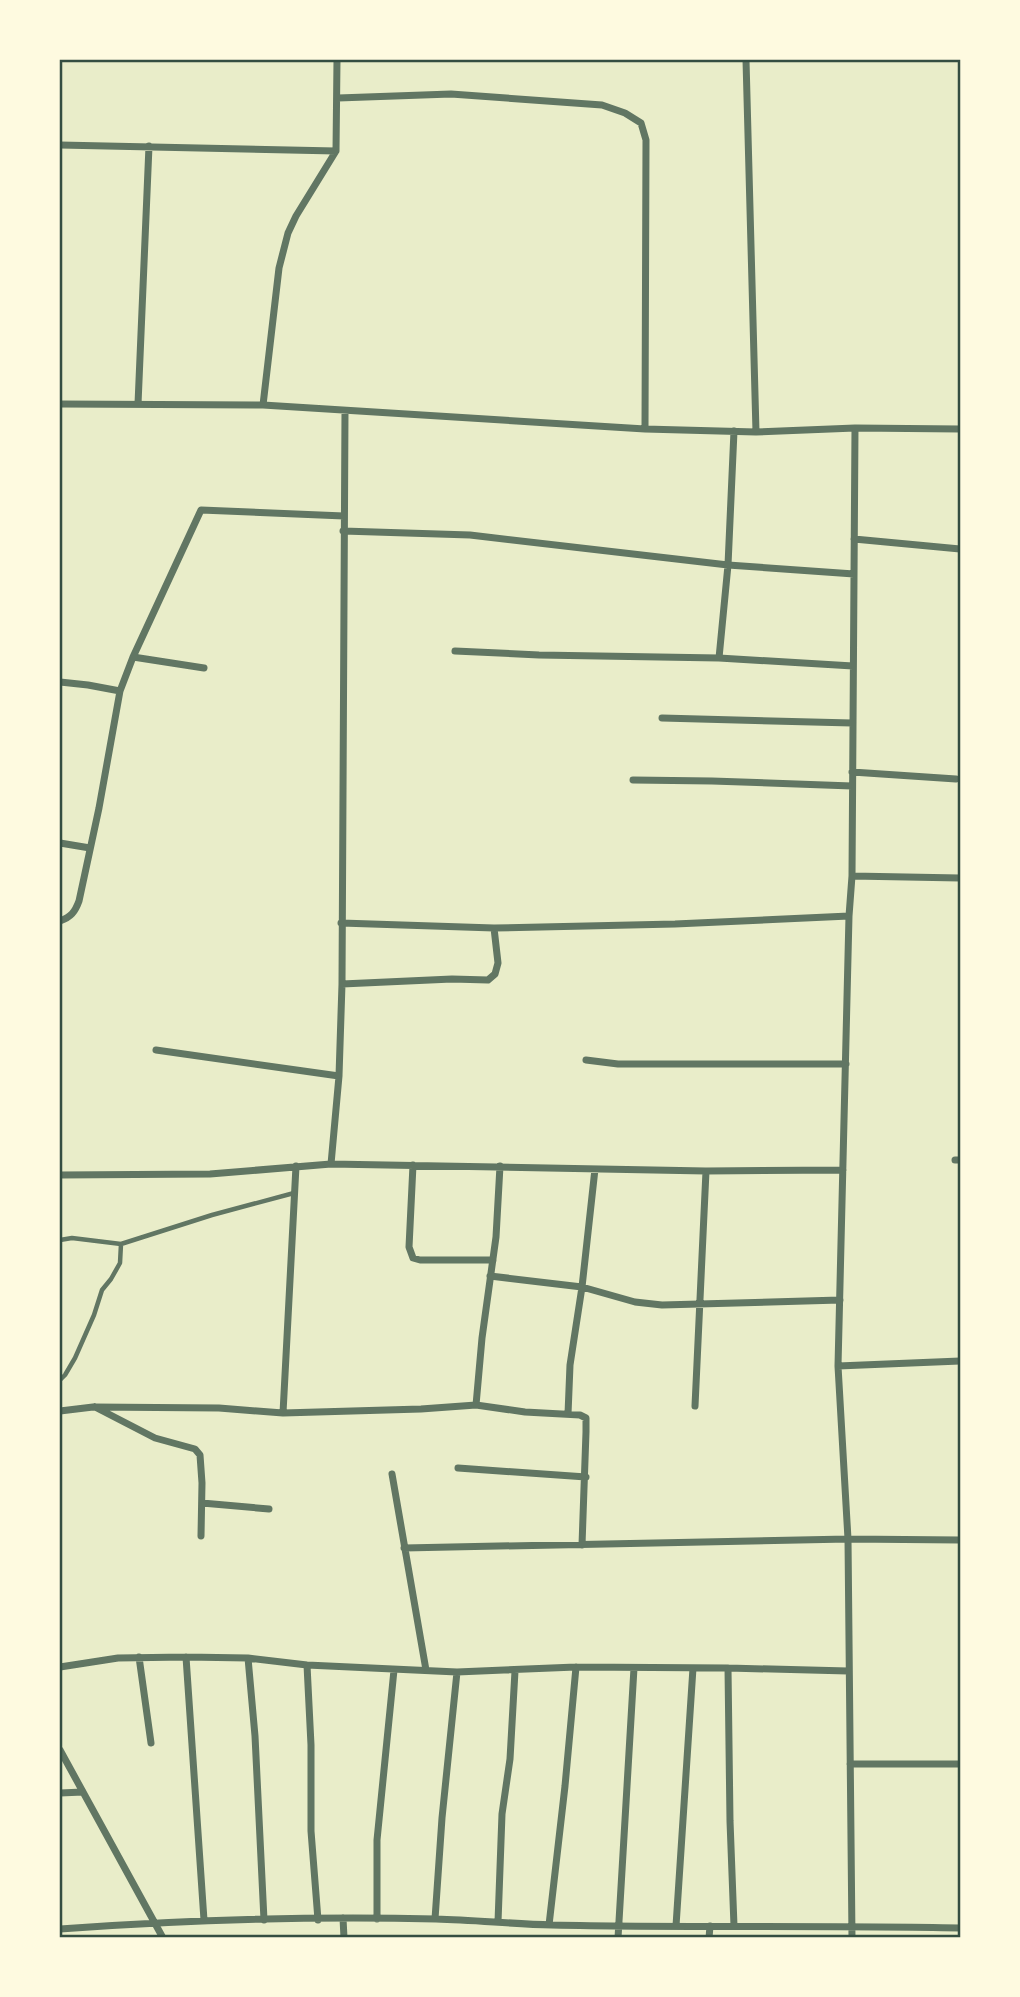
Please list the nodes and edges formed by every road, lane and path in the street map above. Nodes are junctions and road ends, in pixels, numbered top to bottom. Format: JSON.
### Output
{"nodes":[{"id":1,"x":337,"y":60,"type":"edge"},
{"id":2,"x":746,"y":60,"type":"edge"},
{"id":3,"x":338,"y":98,"type":"junction"},
{"id":4,"x":60,"y":145,"type":"edge"},
{"id":5,"x":149,"y":146,"type":"junction"},
{"id":6,"x":336,"y":151,"type":"junction"},
{"id":7,"x":60,"y":404,"type":"edge"},
{"id":8,"x":138,"y":404,"type":"junction"},
{"id":9,"x":263,"y":405,"type":"junction"},
{"id":10,"x":345,"y":411,"type":"junction"},
{"id":11,"x":855,"y":428,"type":"junction"},
{"id":12,"x":645,"y":429,"type":"junction"},
{"id":13,"x":961,"y":429,"type":"edge"},
{"id":14,"x":734,"y":431,"type":"junction"},
{"id":15,"x":756,"y":432,"type":"junction"},
{"id":16,"x":344,"y":516,"type":"junction"},
{"id":17,"x":344,"y":531,"type":"junction"},
{"id":18,"x":854,"y":539,"type":"junction"},
{"id":19,"x":961,"y":550,"type":"edge"},
{"id":20,"x":728,"y":565,"type":"junction"},
{"id":21,"x":854,"y":575,"type":"junction"},
{"id":22,"x":455,"y":651,"type":"dead end"},
{"id":23,"x":133,"y":657,"type":"junction"},
{"id":24,"x":719,"y":658,"type":"junction"},
{"id":25,"x":853,"y":666,"type":"junction"},
{"id":26,"x":204,"y":668,"type":"dead end"},
{"id":27,"x":60,"y":682,"type":"edge"},
{"id":28,"x":120,"y":691,"type":"junction"},
{"id":29,"x":662,"y":718,"type":"dead end"},
{"id":30,"x":852,"y":723,"type":"junction"},
{"id":31,"x":852,"y":772,"type":"junction"},
{"id":32,"x":956,"y":779,"type":"dead end"},
{"id":33,"x":633,"y":780,"type":"dead end"},
{"id":34,"x":852,"y":786,"type":"junction"},
{"id":35,"x":60,"y":843,"type":"edge"},
{"id":36,"x":90,"y":848,"type":"junction"},
{"id":37,"x":852,"y":876,"type":"junction"},
{"id":38,"x":961,"y":878,"type":"edge"},
{"id":39,"x":849,"y":916,"type":"junction"},
{"id":40,"x":60,"y":921,"type":"edge"},
{"id":41,"x":341,"y":923,"type":"junction"},
{"id":42,"x":494,"y":928,"type":"junction"},
{"id":43,"x":342,"y":984,"type":"junction"},
{"id":44,"x":156,"y":1049,"type":"dead end"},
{"id":45,"x":586,"y":1060,"type":"dead end"},
{"id":46,"x":846,"y":1064,"type":"junction"},
{"id":47,"x":339,"y":1076,"type":"junction"},
{"id":48,"x":331,"y":1164,"type":"junction"},
{"id":49,"x":413,"y":1165,"type":"junction"},
{"id":50,"x":296,"y":1166,"type":"junction"},
{"id":51,"x":500,"y":1166,"type":"junction"},
{"id":52,"x":595,"y":1169,"type":"junction"},
{"id":53,"x":843,"y":1170,"type":"junction"},
{"id":54,"x":706,"y":1171,"type":"junction"},
{"id":55,"x":60,"y":1175,"type":"edge"},
{"id":56,"x":294,"y":1193,"type":"junction"},
{"id":57,"x":60,"y":1240,"type":"edge"},
{"id":58,"x":121,"y":1244,"type":"junction"},
{"id":59,"x":493,"y":1260,"type":"junction"},
{"id":60,"x":490,"y":1276,"type":"junction"},
{"id":61,"x":582,"y":1287,"type":"junction"},
{"id":62,"x":840,"y":1300,"type":"junction"},
{"id":63,"x":700,"y":1303,"type":"junction"},
{"id":64,"x":961,"y":1361,"type":"edge"},
{"id":65,"x":838,"y":1366,"type":"junction"},
{"id":66,"x":60,"y":1380,"type":"edge"},
{"id":67,"x":476,"y":1405,"type":"junction"},
{"id":68,"x":93,"y":1406,"type":"junction"},
{"id":69,"x":695,"y":1406,"type":"dead end"},
{"id":70,"x":60,"y":1411,"type":"edge"},
{"id":71,"x":284,"y":1413,"type":"junction"},
{"id":72,"x":568,"y":1414,"type":"junction"},
{"id":73,"x":458,"y":1468,"type":"dead end"},
{"id":74,"x":392,"y":1474,"type":"dead end"},
{"id":75,"x":586,"y":1477,"type":"junction"},
{"id":76,"x":202,"y":1503,"type":"junction"},
{"id":77,"x":269,"y":1509,"type":"dead end"},
{"id":78,"x":201,"y":1536,"type":"dead end"},
{"id":79,"x":848,"y":1539,"type":"junction"},
{"id":80,"x":961,"y":1540,"type":"edge"},
{"id":81,"x":582,"y":1545,"type":"junction"},
{"id":82,"x":404,"y":1548,"type":"junction"},
{"id":83,"x":139,"y":1657,"type":"junction"},
{"id":84,"x":186,"y":1657,"type":"junction"},
{"id":85,"x":248,"y":1658,"type":"junction"},
{"id":86,"x":307,"y":1665,"type":"junction"},
{"id":87,"x":60,"y":1667,"type":"edge"},
{"id":88,"x":576,"y":1667,"type":"junction"},
{"id":89,"x":634,"y":1668,"type":"junction"},
{"id":90,"x":692,"y":1668,"type":"junction"},
{"id":91,"x":728,"y":1668,"type":"junction"},
{"id":92,"x":394,"y":1670,"type":"junction"},
{"id":93,"x":426,"y":1670,"type":"junction"},
{"id":94,"x":514,"y":1671,"type":"junction"},
{"id":95,"x":848,"y":1671,"type":"junction"},
{"id":96,"x":457,"y":1672,"type":"junction"},
{"id":97,"x":151,"y":1743,"type":"dead end"},
{"id":98,"x":60,"y":1750,"type":"edge"},
{"id":99,"x":849,"y":1764,"type":"junction"},
{"id":100,"x":961,"y":1764,"type":"edge"},
{"id":101,"x":83,"y":1792,"type":"junction"},
{"id":102,"x":60,"y":1793,"type":"edge"},
{"id":103,"x":343,"y":1918,"type":"junction"},
{"id":104,"x":377,"y":1919,"type":"junction"},
{"id":105,"x":435,"y":1919,"type":"junction"},
{"id":106,"x":204,"y":1920,"type":"junction"},
{"id":107,"x":264,"y":1920,"type":"junction"},
{"id":108,"x":318,"y":1920,"type":"junction"},
{"id":109,"x":154,"y":1922,"type":"junction"},
{"id":110,"x":498,"y":1922,"type":"junction"},
{"id":111,"x":549,"y":1925,"type":"junction"},
{"id":112,"x":620,"y":1926,"type":"junction"},
{"id":113,"x":676,"y":1926,"type":"junction"},
{"id":114,"x":710,"y":1926,"type":"junction"},
{"id":115,"x":734,"y":1926,"type":"junction"},
{"id":116,"x":852,"y":1926,"type":"junction"},
{"id":117,"x":60,"y":1928,"type":"edge"},
{"id":118,"x":961,"y":1928,"type":"edge"},
{"id":119,"x":163,"y":1937,"type":"edge"},
{"id":120,"x":344,"y":1937,"type":"edge"},
{"id":121,"x":618,"y":1937,"type":"edge"},
{"id":122,"x":709,"y":1937,"type":"edge"},
{"id":123,"x":852,"y":1937,"type":"edge"}],
"edges":[{"from":1,"to":3,"type":"street"},
{"from":2,"to":15,"type":"street"},
{"from":3,"to":6,"type":"street"},
{"from":3,"to":12,"type":"street"},
{"from":4,"to":5,"type":"street"},
{"from":5,"to":6,"type":"street"},
{"from":5,"to":8,"type":"street"},
{"from":6,"to":9,"type":"street"},
{"from":7,"to":8,"type":"street"},
{"from":8,"to":9,"type":"street"},
{"from":9,"to":10,"type":"street"},
{"from":10,"to":12,"type":"street"},
{"from":10,"to":16,"type":"street"},
{"from":11,"to":13,"type":"street"},
{"from":11,"to":15,"type":"street"},
{"from":11,"to":18,"type":"street"},
{"from":12,"to":14,"type":"street"},
{"from":14,"to":15,"type":"street"},
{"from":14,"to":20,"type":"street"},
{"from":16,"to":17,"type":"street"},
{"from":16,"to":23,"type":"street"},
{"from":17,"to":20,"type":"street"},
{"from":17,"to":41,"type":"street"},
{"from":18,"to":19,"type":"street"},
{"from":18,"to":21,"type":"street"},
{"from":20,"to":21,"type":"street"},
{"from":20,"to":24,"type":"street"},
{"from":21,"to":25,"type":"street"},
{"from":22,"to":24,"type":"street"},
{"from":23,"to":26,"type":"street"},
{"from":23,"to":28,"type":"street"},
{"from":24,"to":25,"type":"street"},
{"from":25,"to":30,"type":"street"},
{"from":27,"to":28,"type":"street"},
{"from":28,"to":36,"type":"street"},
{"from":29,"to":30,"type":"street"},
{"from":30,"to":31,"type":"street"},
{"from":31,"to":32,"type":"street"},
{"from":31,"to":34,"type":"street"},
{"from":33,"to":34,"type":"street"},
{"from":34,"to":37,"type":"street"},
{"from":35,"to":36,"type":"street"},
{"from":36,"to":40,"type":"street"},
{"from":37,"to":38,"type":"street"},
{"from":37,"to":39,"type":"street"},
{"from":39,"to":42,"type":"street"},
{"from":39,"to":46,"type":"street"},
{"from":41,"to":42,"type":"street"},
{"from":41,"to":43,"type":"street"},
{"from":42,"to":43,"type":"street"},
{"from":43,"to":47,"type":"street"},
{"from":44,"to":47,"type":"street"},
{"from":45,"to":46,"type":"street"},
{"from":46,"to":53,"type":"street"},
{"from":47,"to":48,"type":"street"},
{"from":48,"to":49,"type":"street"},
{"from":48,"to":50,"type":"street"},
{"from":49,"to":51,"type":"street"},
{"from":49,"to":59,"type":"street"},
{"from":50,"to":55,"type":"street"},
{"from":50,"to":56,"type":"street"},
{"from":51,"to":52,"type":"street"},
{"from":51,"to":59,"type":"street"},
{"from":52,"to":54,"type":"street"},
{"from":52,"to":61,"type":"street"},
{"from":53,"to":54,"type":"street"},
{"from":53,"to":62,"type":"street"},
{"from":54,"to":63,"type":"street"},
{"from":56,"to":58,"type":"lane"},
{"from":56,"to":71,"type":"street"},
{"from":57,"to":58,"type":"lane"},
{"from":58,"to":66,"type":"lane"},
{"from":59,"to":60,"type":"street"},
{"from":60,"to":61,"type":"street"},
{"from":60,"to":67,"type":"street"},
{"from":61,"to":63,"type":"street"},
{"from":61,"to":72,"type":"street"},
{"from":62,"to":63,"type":"street"},
{"from":62,"to":65,"type":"street"},
{"from":63,"to":69,"type":"street"},
{"from":64,"to":65,"type":"street"},
{"from":65,"to":79,"type":"street"},
{"from":67,"to":71,"type":"street"},
{"from":67,"to":72,"type":"street"},
{"from":68,"to":70,"type":"street"},
{"from":68,"to":71,"type":"street"},
{"from":68,"to":76,"type":"street"},
{"from":72,"to":75,"type":"street"},
{"from":73,"to":75,"type":"street"},
{"from":74,"to":82,"type":"street"},
{"from":75,"to":81,"type":"street"},
{"from":76,"to":77,"type":"street"},
{"from":76,"to":78,"type":"street"},
{"from":79,"to":80,"type":"street"},
{"from":79,"to":81,"type":"street"},
{"from":79,"to":95,"type":"street"},
{"from":81,"to":82,"type":"street"},
{"from":82,"to":93,"type":"street"},
{"from":83,"to":84,"type":"street"},
{"from":83,"to":87,"type":"street"},
{"from":83,"to":97,"type":"street"},
{"from":84,"to":85,"type":"street"},
{"from":84,"to":106,"type":"street"},
{"from":85,"to":86,"type":"street"},
{"from":85,"to":107,"type":"street"},
{"from":86,"to":92,"type":"street"},
{"from":86,"to":108,"type":"street"},
{"from":88,"to":89,"type":"street"},
{"from":88,"to":94,"type":"street"},
{"from":88,"to":111,"type":"street"},
{"from":89,"to":90,"type":"street"},
{"from":89,"to":112,"type":"street"},
{"from":90,"to":91,"type":"street"},
{"from":90,"to":113,"type":"street"},
{"from":91,"to":95,"type":"street"},
{"from":91,"to":115,"type":"street"},
{"from":92,"to":93,"type":"street"},
{"from":92,"to":104,"type":"street"},
{"from":93,"to":96,"type":"street"},
{"from":94,"to":96,"type":"street"},
{"from":94,"to":110,"type":"street"},
{"from":95,"to":99,"type":"street"},
{"from":96,"to":105,"type":"street"},
{"from":98,"to":101,"type":"street"},
{"from":99,"to":100,"type":"street"},
{"from":99,"to":116,"type":"street"},
{"from":101,"to":102,"type":"street"},
{"from":101,"to":109,"type":"street"},
{"from":103,"to":104,"type":"street"},
{"from":103,"to":108,"type":"street"},
{"from":103,"to":120,"type":"street"},
{"from":104,"to":105,"type":"street"},
{"from":105,"to":110,"type":"street"},
{"from":106,"to":107,"type":"street"},
{"from":106,"to":109,"type":"street"},
{"from":107,"to":108,"type":"street"},
{"from":109,"to":117,"type":"street"},
{"from":109,"to":119,"type":"street"},
{"from":110,"to":111,"type":"street"},
{"from":111,"to":112,"type":"street"},
{"from":112,"to":113,"type":"street"},
{"from":112,"to":121,"type":"street"},
{"from":113,"to":114,"type":"street"},
{"from":114,"to":115,"type":"street"},
{"from":114,"to":122,"type":"street"},
{"from":115,"to":116,"type":"street"},
{"from":116,"to":118,"type":"street"},
{"from":116,"to":123,"type":"street"}]}
